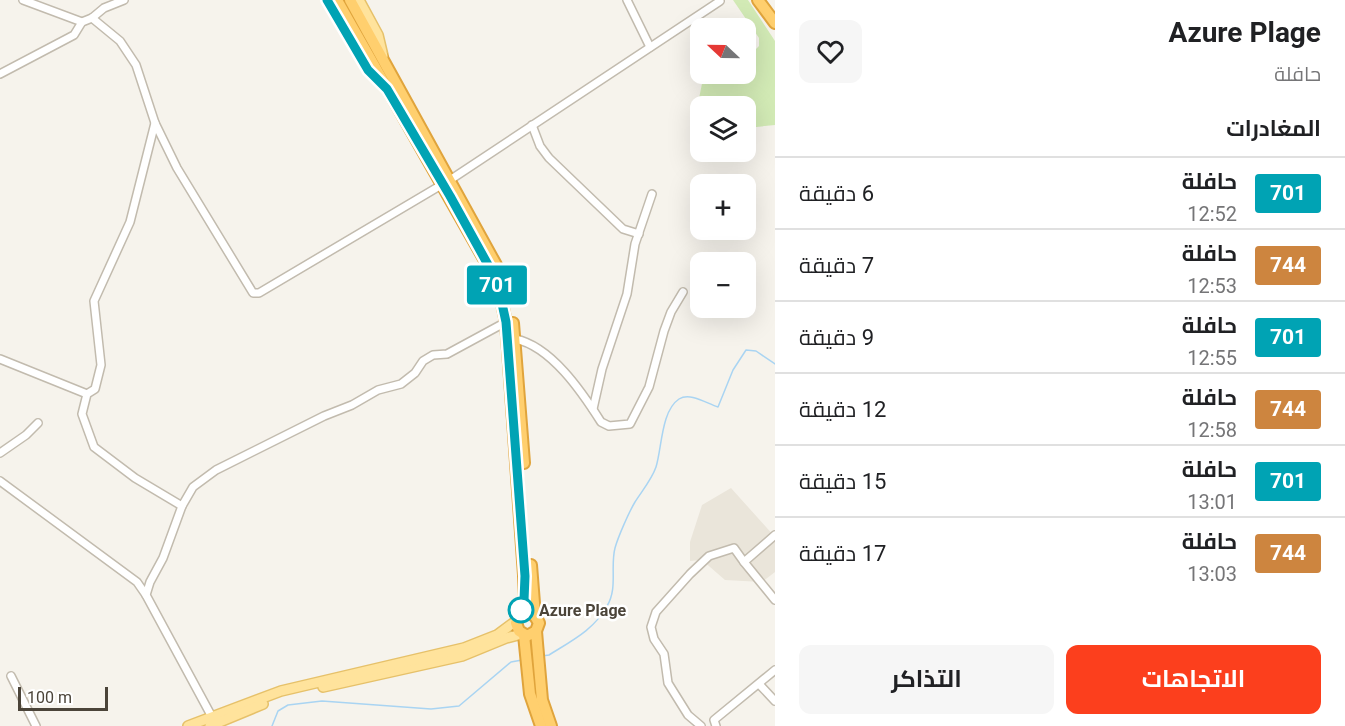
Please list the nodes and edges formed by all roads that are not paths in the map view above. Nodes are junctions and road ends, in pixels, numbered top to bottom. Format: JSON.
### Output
{"nodes":[{"id":1,"x":23,"y":0,"type":"edge"},
{"id":2,"x":124,"y":0,"type":"edge"},
{"id":3,"x":327,"y":0,"type":"edge"},
{"id":4,"x":337,"y":0,"type":"edge"},
{"id":5,"x":350,"y":0,"type":"edge"},
{"id":6,"x":359,"y":0,"type":"edge"},
{"id":7,"x":627,"y":0,"type":"edge"},
{"id":8,"x":758,"y":0,"type":"edge"},
{"id":9,"x":720,"y":1,"type":"edge"},
{"id":10,"x":92,"y":18,"type":"junction"},
{"id":11,"x":82,"y":22,"type":"junction"},
{"id":12,"x":775,"y":23,"type":"edge"},
{"id":13,"x":362,"y":33,"type":"junction"},
{"id":14,"x":650,"y":47,"type":"junction"},
{"id":15,"x":383,"y":58,"type":"junction"},
{"id":16,"x":0,"y":74,"type":"edge"},
{"id":17,"x":387,"y":89,"type":"junction"},
{"id":18,"x":155,"y":123,"type":"junction"},
{"id":19,"x":532,"y":125,"type":"junction"},
{"id":20,"x":446,"y":182,"type":"junction"},
{"id":21,"x":652,"y":194,"type":"dead end"},
{"id":22,"x":639,"y":234,"type":"junction"},
{"id":23,"x":683,"y":292,"type":"dead end"},
{"id":24,"x":506,"y":322,"type":"junction"},
{"id":25,"x":515,"y":339,"type":"junction"},
{"id":26,"x":0,"y":359,"type":"edge"},
{"id":27,"x":87,"y":394,"type":"junction"},
{"id":28,"x":593,"y":409,"type":"junction"},
{"id":29,"x":38,"y":423,"type":"dead end"},
{"id":30,"x":0,"y":453,"type":"edge"},
{"id":31,"x":0,"y":481,"type":"edge"},
{"id":32,"x":182,"y":506,"type":"junction"},
{"id":33,"x":775,"y":535,"type":"edge"},
{"id":34,"x":744,"y":562,"type":"junction"},
{"id":35,"x":146,"y":595,"type":"junction"},
{"id":36,"x":775,"y":600,"type":"edge"},
{"id":37,"x":535,"y":616,"type":"junction"},
{"id":38,"x":518,"y":618,"type":"junction"},
{"id":39,"x":527,"y":639,"type":"junction"},
{"id":40,"x":533,"y":670,"type":"junction"},
{"id":41,"x":775,"y":670,"type":"edge"},
{"id":42,"x":11,"y":676,"type":"dead end"},
{"id":43,"x":759,"y":684,"type":"junction"},
{"id":44,"x":775,"y":701,"type":"edge"},
{"id":45,"x":211,"y":722,"type":"edge"},
{"id":46,"x":36,"y":726,"type":"edge"},
{"id":47,"x":188,"y":726,"type":"edge"},
{"id":48,"x":541,"y":726,"type":"edge"},
{"id":49,"x":551,"y":726,"type":"edge"},
{"id":50,"x":701,"y":726,"type":"edge"},
{"id":51,"x":716,"y":726,"type":"edge"}],
"edges":[{"from":1,"to":11,"type":"street"},
{"from":2,"to":10,"type":"street"},
{"from":3,"to":17,"type":"main road"},
{"from":4,"to":13,"type":"highway"},
{"from":5,"to":13,"type":"highway"},
{"from":6,"to":15,"type":"main road"},
{"from":7,"to":14,"type":"street"},
{"from":8,"to":12,"type":"highway"},
{"from":9,"to":14,"type":"street"},
{"from":10,"to":11,"type":"street"},
{"from":10,"to":18,"type":"street"},
{"from":11,"to":16,"type":"street"},
{"from":13,"to":15,"type":"highway"},
{"from":13,"to":17,"type":"highway"},
{"from":14,"to":19,"type":"street"},
{"from":15,"to":20,"type":"highway"},
{"from":17,"to":20,"type":"highway"},
{"from":18,"to":20,"type":"street"},
{"from":18,"to":27,"type":"street"},
{"from":19,"to":20,"type":"street"},
{"from":19,"to":22,"type":"street"},
{"from":20,"to":24,"type":"highway"},
{"from":20,"to":25,"type":"highway"},
{"from":21,"to":22,"type":"street"},
{"from":22,"to":28,"type":"street"},
{"from":23,"to":28,"type":"street"},
{"from":24,"to":32,"type":"street"},
{"from":24,"to":38,"type":"highway"},
{"from":25,"to":28,"type":"street"},
{"from":25,"to":37,"type":"highway"},
{"from":26,"to":27,"type":"street"},
{"from":27,"to":32,"type":"street"},
{"from":29,"to":30,"type":"street"},
{"from":31,"to":35,"type":"street"},
{"from":32,"to":35,"type":"street"},
{"from":33,"to":34,"type":"street"},
{"from":34,"to":36,"type":"street"},
{"from":34,"to":50,"type":"street"},
{"from":35,"to":45,"type":"street"},
{"from":37,"to":38,"type":"highway"},
{"from":37,"to":39,"type":"highway"},
{"from":38,"to":39,"type":"highway"},
{"from":38,"to":45,"type":"main road"},
{"from":39,"to":40,"type":"highway"},
{"from":39,"to":45,"type":"main road"},
{"from":40,"to":48,"type":"highway"},
{"from":40,"to":49,"type":"highway"},
{"from":41,"to":43,"type":"street"},
{"from":42,"to":46,"type":"street"},
{"from":43,"to":44,"type":"street"},
{"from":43,"to":51,"type":"street"},
{"from":45,"to":47,"type":"main road"}]}
